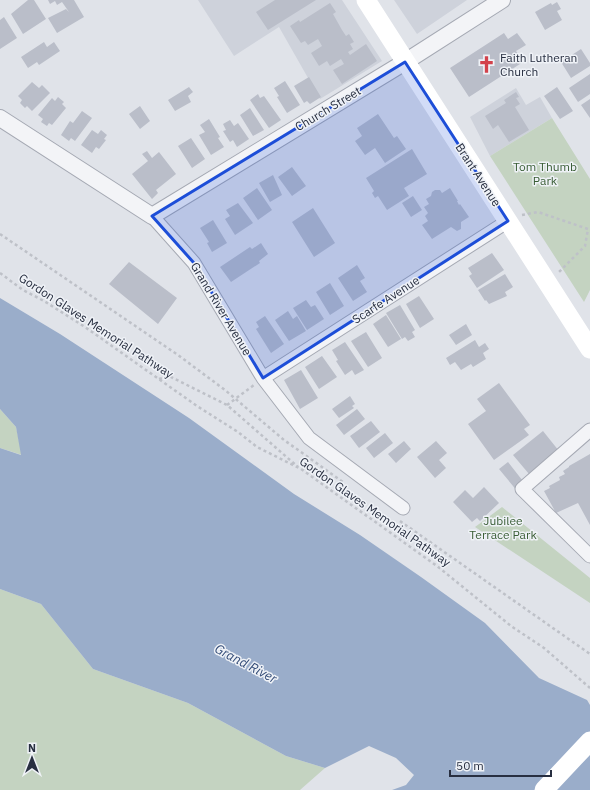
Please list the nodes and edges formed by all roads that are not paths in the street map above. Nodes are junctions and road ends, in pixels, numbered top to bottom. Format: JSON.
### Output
{"nodes":[{"id":1,"x":366,"y":0,"type":"edge"},
{"id":2,"x":502,"y":0,"type":"edge"},
{"id":3,"x":405,"y":62,"type":"junction"},
{"id":4,"x":0,"y":118,"type":"edge"},
{"id":5,"x":152,"y":216,"type":"junction"},
{"id":6,"x":508,"y":221,"type":"junction"},
{"id":7,"x":589,"y":342,"type":"edge"},
{"id":8,"x":263,"y":378,"type":"junction"},
{"id":9,"x":590,"y":430,"type":"edge"},
{"id":10,"x":399,"y":513,"type":"road end"},
{"id":11,"x":590,"y":556,"type":"edge"},
{"id":12,"x":590,"y":741,"type":"edge"},
{"id":13,"x":544,"y":790,"type":"edge"}],
"edges":[{"from":1,"to":3,"type":"main road","name":"Brant Avenue"},
{"from":2,"to":3,"type":"street","name":"Church Street"},
{"from":3,"to":5,"type":"street","name":"Church Street"},
{"from":3,"to":6,"type":"main road","name":"Brant Avenue"},
{"from":4,"to":5,"type":"street","name":"Grand River Avenue"},
{"from":5,"to":8,"type":"street","name":"Grand River Avenue"},
{"from":6,"to":7,"type":"main road","name":"Brant Avenue"},
{"from":6,"to":8,"type":"street","name":"Scarfe Avenue"},
{"from":8,"to":10,"type":"street","name":"Grand River Avenue"},
{"from":9,"to":11,"type":"street"},
{"from":12,"to":13,"type":"main road"}]}
